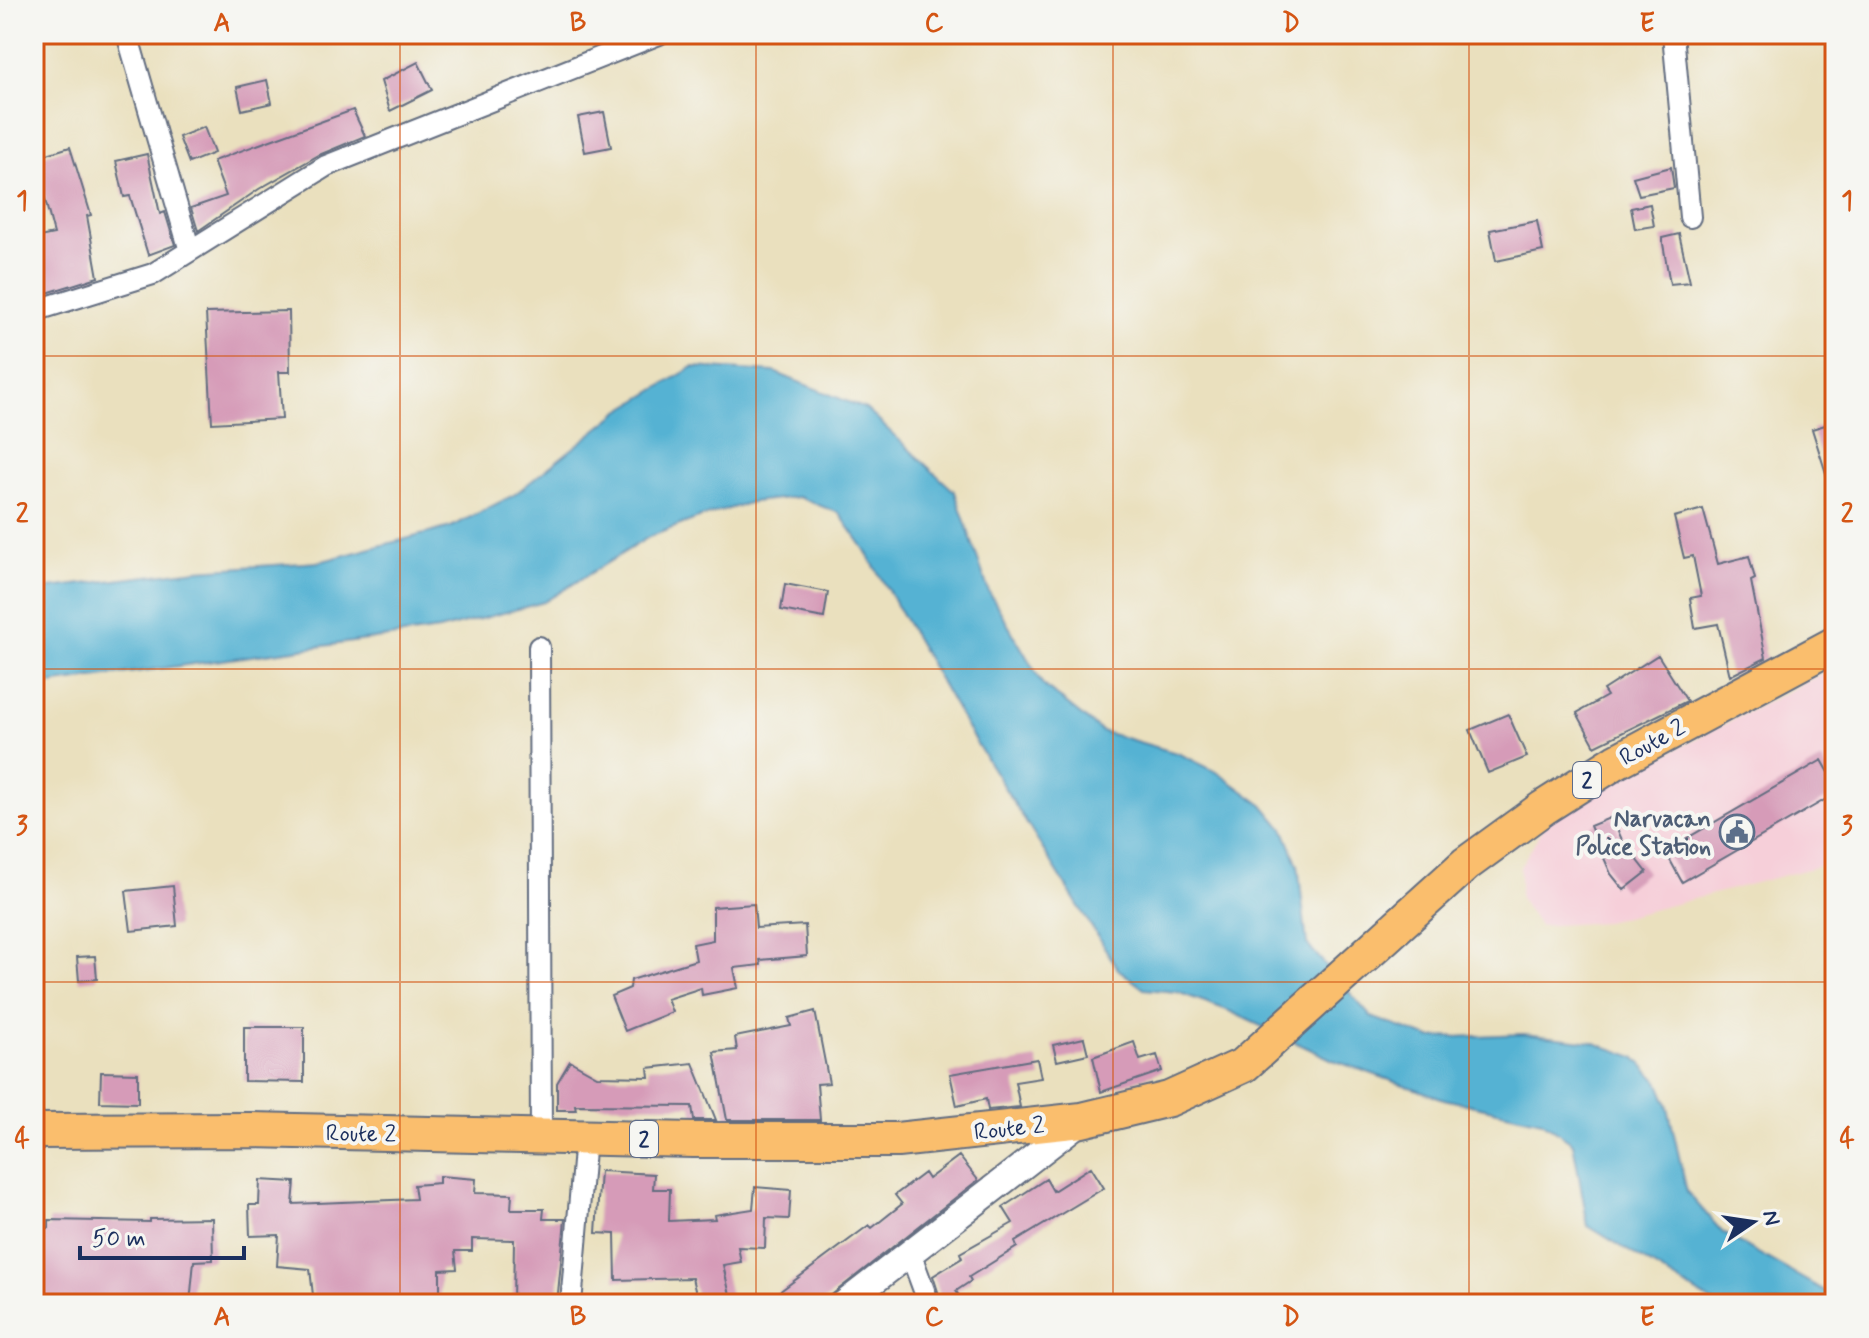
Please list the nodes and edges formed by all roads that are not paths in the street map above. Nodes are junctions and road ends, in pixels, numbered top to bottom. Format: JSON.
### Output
{"nodes":[{"id":1,"x":127,"y":34,"type":"edge"},
{"id":2,"x":659,"y":34,"type":"edge"},
{"id":3,"x":1673,"y":34,"type":"edge"},
{"id":4,"x":1690,"y":217,"type":"dead end"},
{"id":5,"x":190,"y":251,"type":"junction"},
{"id":6,"x":34,"y":311,"type":"edge"},
{"id":7,"x":1835,"y":644,"type":"edge"},
{"id":8,"x":539,"y":647,"type":"dead end"},
{"id":9,"x":1082,"y":1120,"type":"junction"},
{"id":10,"x":34,"y":1131,"type":"edge"},
{"id":11,"x":541,"y":1137,"type":"junction"},
{"id":12,"x":585,"y":1138,"type":"junction"},
{"id":13,"x":911,"y":1255,"type":"junction"},
{"id":14,"x":571,"y":1304,"type":"edge"},
{"id":15,"x":844,"y":1304,"type":"edge"},
{"id":16,"x":929,"y":1304,"type":"edge"}],
"edges":[{"from":1,"to":5,"type":"street"},
{"from":2,"to":5,"type":"street"},
{"from":3,"to":4,"type":"street"},
{"from":5,"to":6,"type":"street"},
{"from":7,"to":9,"type":"highway","name":"Route 2","number":"2"},
{"from":8,"to":11,"type":"street"},
{"from":9,"to":12,"type":"highway","name":"Route 2","number":"2"},
{"from":9,"to":13,"type":"street"},
{"from":10,"to":11,"type":"highway","name":"Route 2","number":"2"},
{"from":11,"to":12,"type":"highway","name":"Route 2","number":"2"},
{"from":12,"to":14,"type":"street"},
{"from":13,"to":15,"type":"street"},
{"from":13,"to":16,"type":"street"}]}
